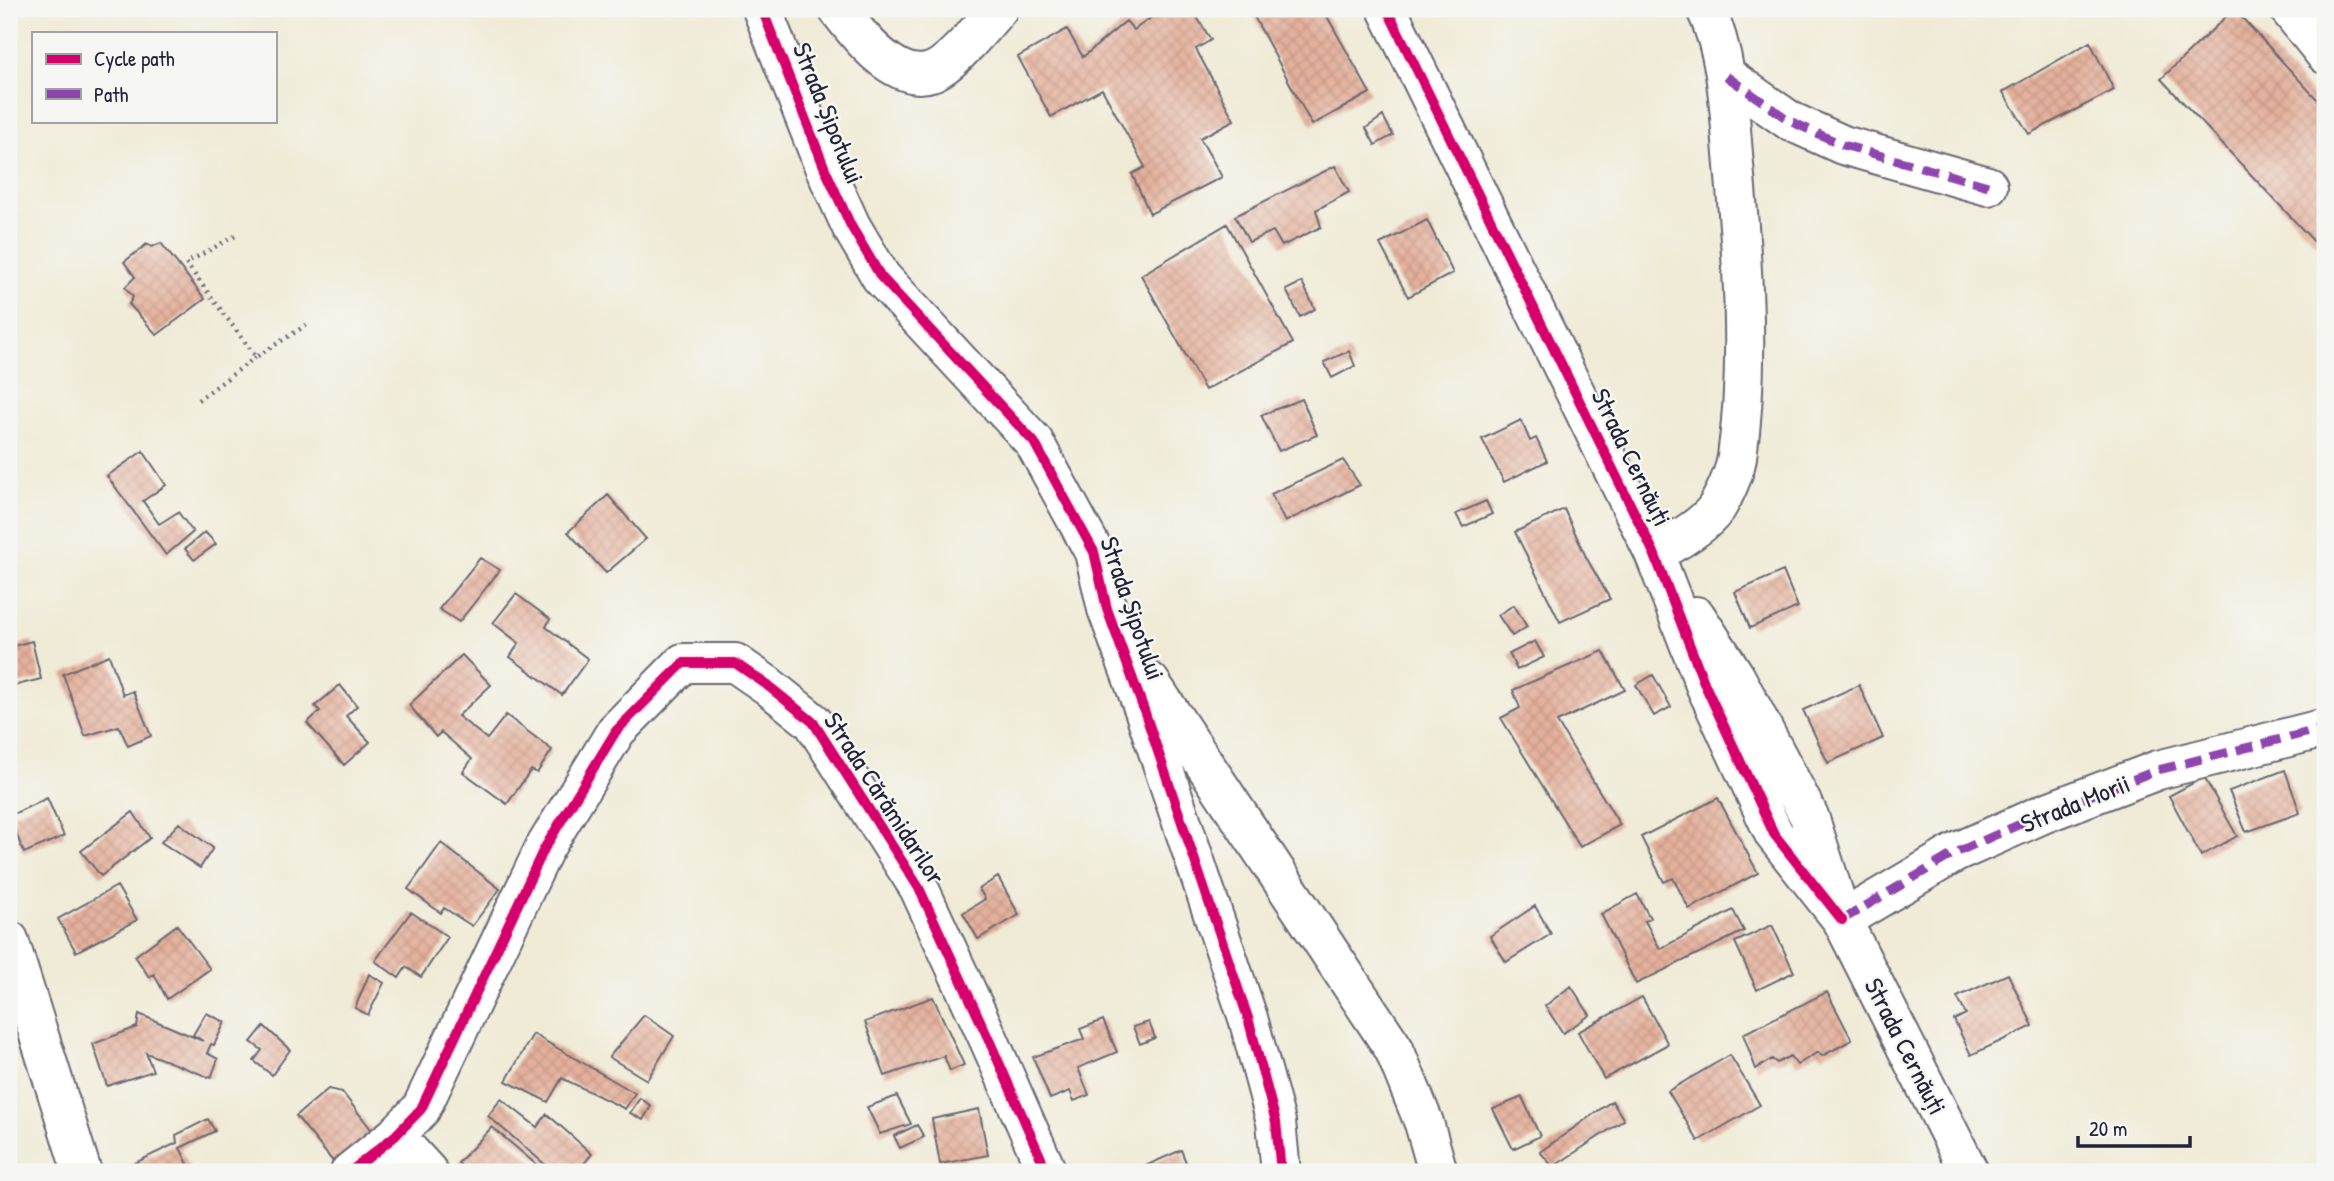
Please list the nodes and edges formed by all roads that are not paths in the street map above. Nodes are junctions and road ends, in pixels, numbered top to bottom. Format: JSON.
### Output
{"nodes":[{"id":1,"x":762,"y":9,"type":"edge"},
{"id":2,"x":838,"y":9,"type":"edge"},
{"id":3,"x":998,"y":9,"type":"edge"},
{"id":4,"x":1387,"y":9,"type":"edge"},
{"id":5,"x":1706,"y":9,"type":"edge"},
{"id":6,"x":2289,"y":9,"type":"edge"},
{"id":7,"x":2325,"y":54,"type":"edge"},
{"id":8,"x":1726,"y":76,"type":"junction"},
{"id":9,"x":1987,"y":186,"type":"dead end"},
{"id":10,"x":1654,"y":554,"type":"junction"},
{"id":11,"x":1107,"y":609,"type":"junction"},
{"id":12,"x":2325,"y":728,"type":"edge"},
{"id":13,"x":1842,"y":920,"type":"junction"},
{"id":14,"x":9,"y":940,"type":"edge"},
{"id":15,"x":396,"y":1136,"type":"junction"},
{"id":16,"x":82,"y":1172,"type":"edge"},
{"id":17,"x":350,"y":1172,"type":"edge"},
{"id":18,"x":428,"y":1172,"type":"edge"},
{"id":19,"x":1047,"y":1172,"type":"edge"},
{"id":20,"x":1281,"y":1172,"type":"edge"},
{"id":21,"x":1438,"y":1172,"type":"edge"},
{"id":22,"x":1969,"y":1172,"type":"edge"}],
"edges":[{"from":1,"to":11,"type":"street","name":"Strada Șipotului"},
{"from":2,"to":3,"type":"street","name":"Strada Șipotului"},
{"from":4,"to":10,"type":"street","name":"Strada Cernăuți"},
{"from":5,"to":8,"type":"street"},
{"from":6,"to":7,"type":"street"},
{"from":8,"to":9,"type":"street"},
{"from":8,"to":10,"type":"street"},
{"from":10,"to":13,"type":"street","name":"Strada Cernăuți"},
{"from":11,"to":20,"type":"street","name":"Strada Șipotului"},
{"from":11,"to":21,"type":"street"},
{"from":12,"to":13,"type":"street","name":"Strada Morii"},
{"from":13,"to":22,"type":"street","name":"Strada Cernăuți"},
{"from":14,"to":16,"type":"street"},
{"from":15,"to":17,"type":"street","name":"Strada Cărămidarilor"},
{"from":15,"to":18,"type":"street"},
{"from":15,"to":19,"type":"street","name":"Strada Cărămidarilor"}]}
